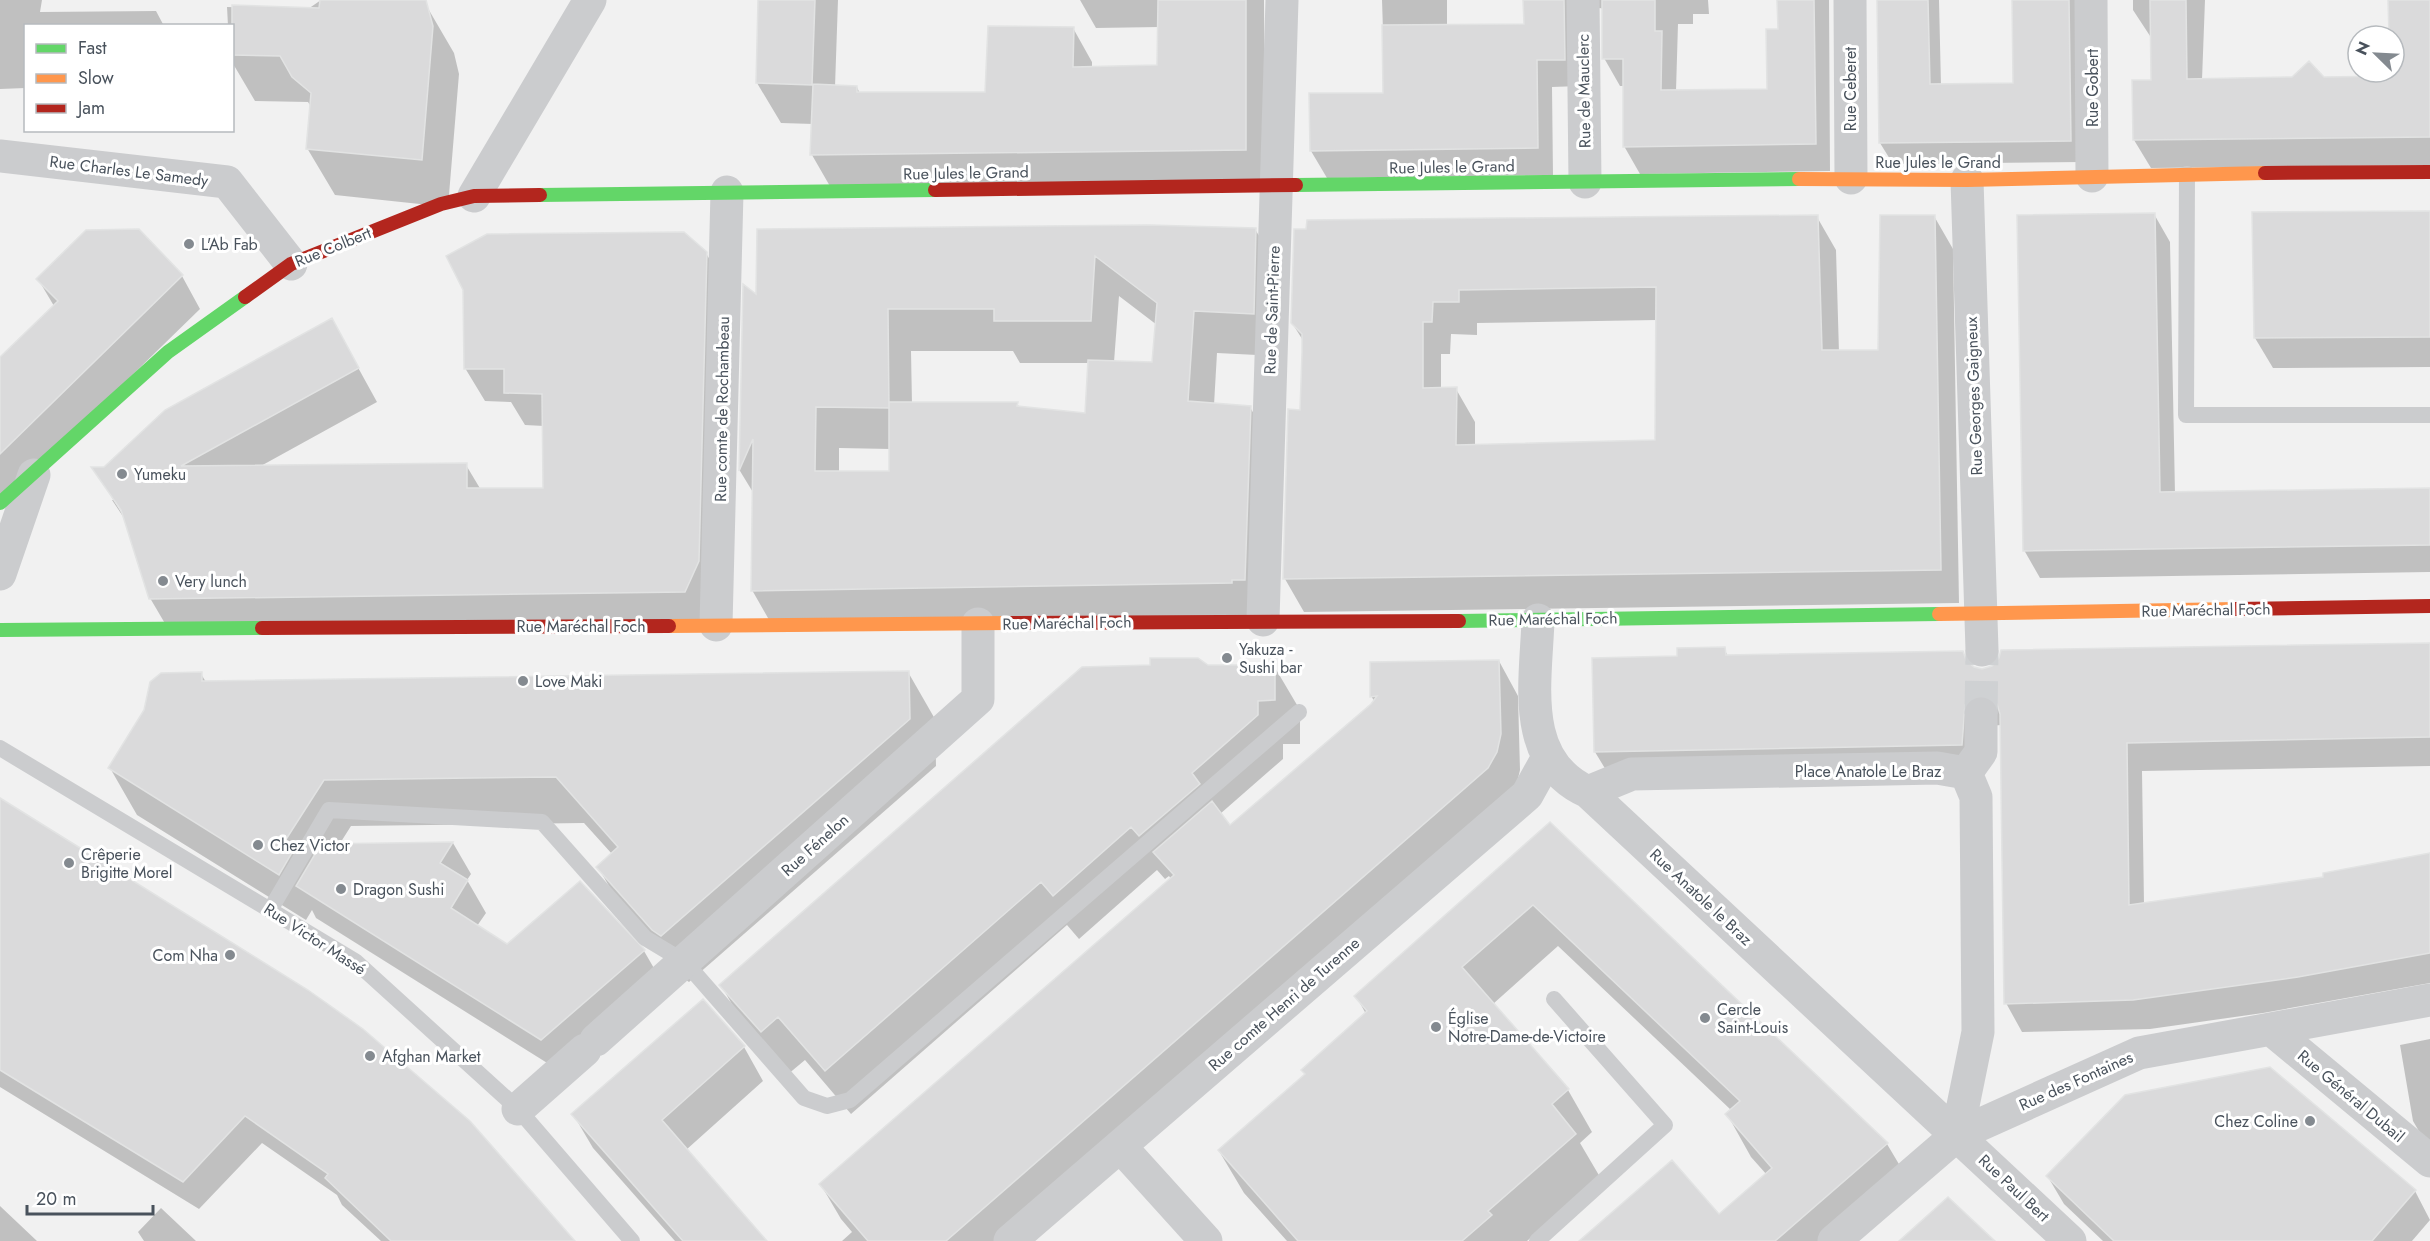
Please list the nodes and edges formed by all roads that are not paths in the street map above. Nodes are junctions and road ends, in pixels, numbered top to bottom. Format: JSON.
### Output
{"nodes":[{"id":1,"x":590,"y":0,"type":"edge"},
{"id":2,"x":1282,"y":0,"type":"edge"},
{"id":3,"x":1583,"y":0,"type":"edge"},
{"id":4,"x":1850,"y":0,"type":"edge"},
{"id":5,"x":2091,"y":0,"type":"edge"},
{"id":6,"x":0,"y":156,"type":"edge"},
{"id":7,"x":2430,"y":172,"type":"edge"},
{"id":8,"x":2187,"y":174,"type":"junction"},
{"id":9,"x":2092,"y":176,"type":"junction"},
{"id":10,"x":1851,"y":178,"type":"junction"},
{"id":11,"x":1968,"y":180,"type":"junction"},
{"id":12,"x":1585,"y":182,"type":"junction"},
{"id":13,"x":1276,"y":186,"type":"junction"},
{"id":14,"x":727,"y":192,"type":"junction"},
{"id":15,"x":474,"y":196,"type":"junction"},
{"id":16,"x":291,"y":264,"type":"junction"},
{"id":17,"x":2430,"y":415,"type":"edge"},
{"id":18,"x":34,"y":475,"type":"junction"},
{"id":19,"x":0,"y":502,"type":"edge"},
{"id":20,"x":0,"y":574,"type":"edge"},
{"id":21,"x":2430,"y":606,"type":"edge"},
{"id":22,"x":1981,"y":612,"type":"junction"},
{"id":23,"x":1263,"y":620,"type":"junction"},
{"id":24,"x":1538,"y":620,"type":"junction"},
{"id":25,"x":978,"y":624,"type":"junction"},
{"id":26,"x":716,"y":625,"type":"junction"},
{"id":27,"x":0,"y":630,"type":"edge"},
{"id":28,"x":1982,"y":650,"type":"tunnel mouth"},
{"id":29,"x":1299,"y":711,"type":"dead end"},
{"id":30,"x":1981,"y":714,"type":"tunnel mouth"},
{"id":31,"x":0,"y":748,"type":"edge"},
{"id":32,"x":1547,"y":759,"type":"junction"},
{"id":33,"x":1966,"y":773,"type":"junction"},
{"id":34,"x":1588,"y":792,"type":"junction"},
{"id":35,"x":270,"y":910,"type":"junction"},
{"id":36,"x":685,"y":962,"type":"junction"},
{"id":37,"x":1554,"y":999,"type":"dead end"},
{"id":38,"x":2430,"y":1000,"type":"edge"},
{"id":39,"x":2272,"y":1030,"type":"junction"},
{"id":40,"x":518,"y":1109,"type":"junction"},
{"id":41,"x":1957,"y":1135,"type":"junction"},
{"id":42,"x":1120,"y":1146,"type":"junction"},
{"id":43,"x":2430,"y":1161,"type":"edge"},
{"id":44,"x":632,"y":1241,"type":"edge"},
{"id":45,"x":1010,"y":1241,"type":"edge"},
{"id":46,"x":1206,"y":1241,"type":"edge"},
{"id":47,"x":1537,"y":1241,"type":"edge"},
{"id":48,"x":1834,"y":1241,"type":"edge"},
{"id":49,"x":2070,"y":1241,"type":"edge"}],
"edges":[{"from":1,"to":15,"type":"street"},
{"from":2,"to":13,"type":"street","name":"Rue de Saint-Pierre"},
{"from":3,"to":12,"type":"street","name":"Rue de Mauclerc"},
{"from":4,"to":10,"type":"street","name":"Rue Ceberet"},
{"from":5,"to":9,"type":"street","name":"Rue Gobert"},
{"from":6,"to":16,"type":"street","name":"Rue Charles Le Samedy"},
{"from":7,"to":8,"type":"street","name":"Rue Jules le Grand"},
{"from":8,"to":9,"type":"street","name":"Rue Jules le Grand"},
{"from":8,"to":17,"type":"lane"},
{"from":9,"to":11,"type":"street","name":"Rue Jules le Grand"},
{"from":10,"to":11,"type":"street","name":"Rue Jules le Grand"},
{"from":10,"to":12,"type":"street","name":"Rue Jules le Grand"},
{"from":11,"to":22,"type":"street","name":"Rue Georges Gaigneux"},
{"from":12,"to":13,"type":"street","name":"Rue Jules le Grand"},
{"from":13,"to":14,"type":"street","name":"Rue Jules le Grand"},
{"from":13,"to":23,"type":"street","name":"Rue de Saint-Pierre"},
{"from":14,"to":15,"type":"street","name":"Rue Jules le Grand"},
{"from":14,"to":26,"type":"street","name":"Rue comte de Rochambeau"},
{"from":15,"to":16,"type":"street","name":"Rue Colbert"},
{"from":16,"to":18,"type":"street","name":"Rue Colbert"},
{"from":18,"to":19,"type":"street","name":"Rue Colbert"},
{"from":18,"to":20,"type":"street","name":"Rue Colbert"},
{"from":21,"to":22,"type":"street","name":"Rue Maréchal Foch"},
{"from":22,"to":24,"type":"street","name":"Rue Maréchal Foch"},
{"from":22,"to":28,"type":"street"},
{"from":23,"to":24,"type":"street","name":"Rue Maréchal Foch"},
{"from":23,"to":25,"type":"street","name":"Rue Maréchal Foch"},
{"from":24,"to":32,"type":"street","name":"Rue Anatole le Braz"},
{"from":25,"to":26,"type":"street","name":"Rue Maréchal Foch"},
{"from":25,"to":36,"type":"street","name":"Rue Fénelon"},
{"from":26,"to":27,"type":"street","name":"Rue Maréchal Foch"},
{"from":29,"to":36,"type":"lane"},
{"from":30,"to":33,"type":"street"},
{"from":31,"to":35,"type":"lane","name":"Rue Victor Massé"},
{"from":32,"to":34,"type":"street","name":"Rue Anatole le Braz"},
{"from":32,"to":42,"type":"street","name":"Rue comte Henri de Turenne"},
{"from":33,"to":34,"type":"street","name":"Place Anatole Le Braz"},
{"from":33,"to":41,"type":"street"},
{"from":34,"to":41,"type":"street","name":"Rue Anatole le Braz"},
{"from":35,"to":36,"type":"lane"},
{"from":35,"to":40,"type":"lane","name":"Rue Victor Massé"},
{"from":36,"to":40,"type":"street","name":"Rue Fénelon"},
{"from":37,"to":47,"type":"lane"},
{"from":38,"to":39,"type":"street","name":"Rue des Fontaines"},
{"from":39,"to":41,"type":"street","name":"Rue des Fontaines"},
{"from":39,"to":43,"type":"street","name":"Rue Général Dubail"},
{"from":40,"to":44,"type":"lane","name":"Rue Victor Massé"},
{"from":41,"to":48,"type":"street","name":"Rue des Fontaines"},
{"from":41,"to":49,"type":"street","name":"Rue Paul Bert"},
{"from":42,"to":45,"type":"street","name":"Rue comte Henri de Turenne"},
{"from":42,"to":46,"type":"street"}]}
